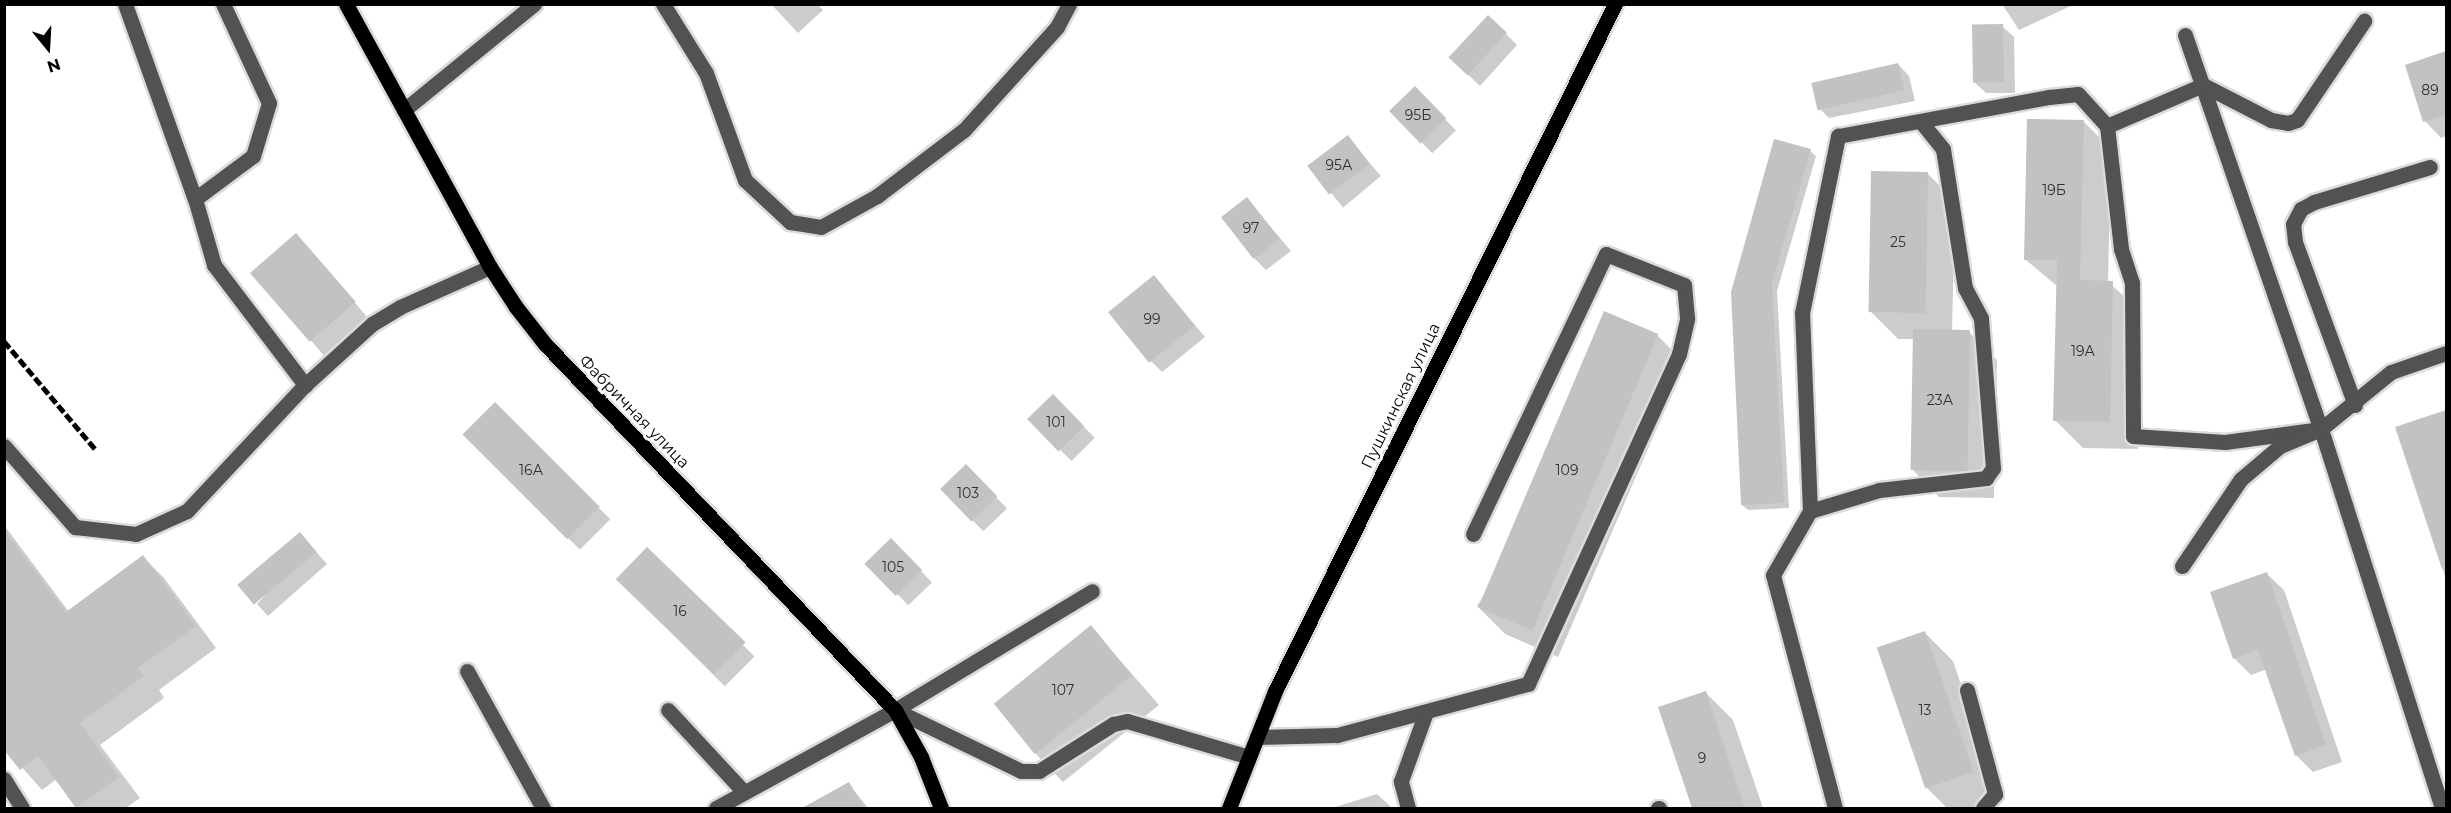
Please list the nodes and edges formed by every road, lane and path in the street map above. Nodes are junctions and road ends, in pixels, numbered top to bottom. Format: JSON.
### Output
{"nodes":[{"id":1,"x":125,"y":4,"type":"edge"},
{"id":2,"x":223,"y":4,"type":"edge"},
{"id":3,"x":345,"y":4,"type":"edge"},
{"id":4,"x":534,"y":4,"type":"edge"},
{"id":5,"x":663,"y":4,"type":"edge"},
{"id":6,"x":1069,"y":4,"type":"edge"},
{"id":7,"x":1616,"y":4,"type":"edge"},
{"id":8,"x":2364,"y":21,"type":"dead end"},
{"id":9,"x":2185,"y":35,"type":"dead end"},
{"id":10,"x":2204,"y":85,"type":"junction"},
{"id":11,"x":404,"y":110,"type":"junction"},
{"id":12,"x":1922,"y":123,"type":"junction"},
{"id":13,"x":2107,"y":126,"type":"junction"},
{"id":14,"x":2430,"y":167,"type":"dead end"},
{"id":15,"x":195,"y":199,"type":"junction"},
{"id":16,"x":490,"y":267,"type":"junction"},
{"id":17,"x":2446,"y":353,"type":"edge"},
{"id":18,"x":305,"y":385,"type":"junction"},
{"id":19,"x":2355,"y":405,"type":"junction"},
{"id":20,"x":2321,"y":429,"type":"junction"},
{"id":21,"x":4,"y":446,"type":"edge"},
{"id":22,"x":1810,"y":512,"type":"junction"},
{"id":23,"x":1473,"y":534,"type":"dead end"},
{"id":24,"x":2182,"y":566,"type":"dead end"},
{"id":25,"x":1092,"y":591,"type":"dead end"},
{"id":26,"x":467,"y":671,"type":"dead end"},
{"id":27,"x":1967,"y":690,"type":"dead end"},
{"id":28,"x":668,"y":710,"type":"dead end"},
{"id":29,"x":895,"y":710,"type":"junction"},
{"id":30,"x":1426,"y":712,"type":"junction"},
{"id":31,"x":1257,"y":737,"type":"junction"},
{"id":32,"x":1249,"y":758,"type":"junction"},
{"id":33,"x":4,"y":779,"type":"edge"},
{"id":34,"x":744,"y":792,"type":"junction"},
{"id":35,"x":22,"y":808,"type":"edge"},
{"id":36,"x":543,"y":808,"type":"edge"},
{"id":37,"x":716,"y":808,"type":"edge"},
{"id":38,"x":941,"y":808,"type":"edge"},
{"id":39,"x":1229,"y":808,"type":"edge"},
{"id":40,"x":1408,"y":808,"type":"edge"},
{"id":41,"x":1835,"y":808,"type":"edge"},
{"id":42,"x":1983,"y":808,"type":"edge"},
{"id":43,"x":2442,"y":808,"type":"edge"}],
"edges":[{"from":1,"to":15,"type":"street"},
{"from":2,"to":15,"type":"street"},
{"from":3,"to":11,"type":"main road","name":"Фабричная улица"},
{"from":4,"to":11,"type":"street"},
{"from":5,"to":6,"type":"street"},
{"from":7,"to":31,"type":"main road","name":"Пушкинская улица"},
{"from":8,"to":10,"type":"street"},
{"from":9,"to":10,"type":"street"},
{"from":10,"to":13,"type":"street"},
{"from":10,"to":20,"type":"street"},
{"from":11,"to":16,"type":"main road","name":"Фабричная улица"},
{"from":12,"to":13,"type":"street"},
{"from":12,"to":22,"type":"street"},
{"from":12,"to":22,"type":"street"},
{"from":13,"to":20,"type":"street"},
{"from":14,"to":19,"type":"street"},
{"from":15,"to":18,"type":"street"},
{"from":16,"to":18,"type":"street"},
{"from":16,"to":29,"type":"main road","name":"Фабричная улица"},
{"from":17,"to":19,"type":"street"},
{"from":18,"to":21,"type":"street"},
{"from":19,"to":20,"type":"street"},
{"from":20,"to":24,"type":"street"},
{"from":20,"to":43,"type":"street"},
{"from":22,"to":41,"type":"street"},
{"from":23,"to":30,"type":"street"},
{"from":25,"to":29,"type":"street"},
{"from":26,"to":36,"type":"street"},
{"from":27,"to":42,"type":"street"},
{"from":28,"to":34,"type":"street"},
{"from":29,"to":32,"type":"street"},
{"from":29,"to":34,"type":"street"},
{"from":29,"to":38,"type":"main road","name":"Фабричная улица"},
{"from":30,"to":31,"type":"street"},
{"from":30,"to":40,"type":"street"},
{"from":31,"to":32,"type":"main road","name":"Пушкинская улица"},
{"from":32,"to":39,"type":"main road","name":"Пушкинская улица"},
{"from":33,"to":35,"type":"street"},
{"from":34,"to":37,"type":"street"}]}
